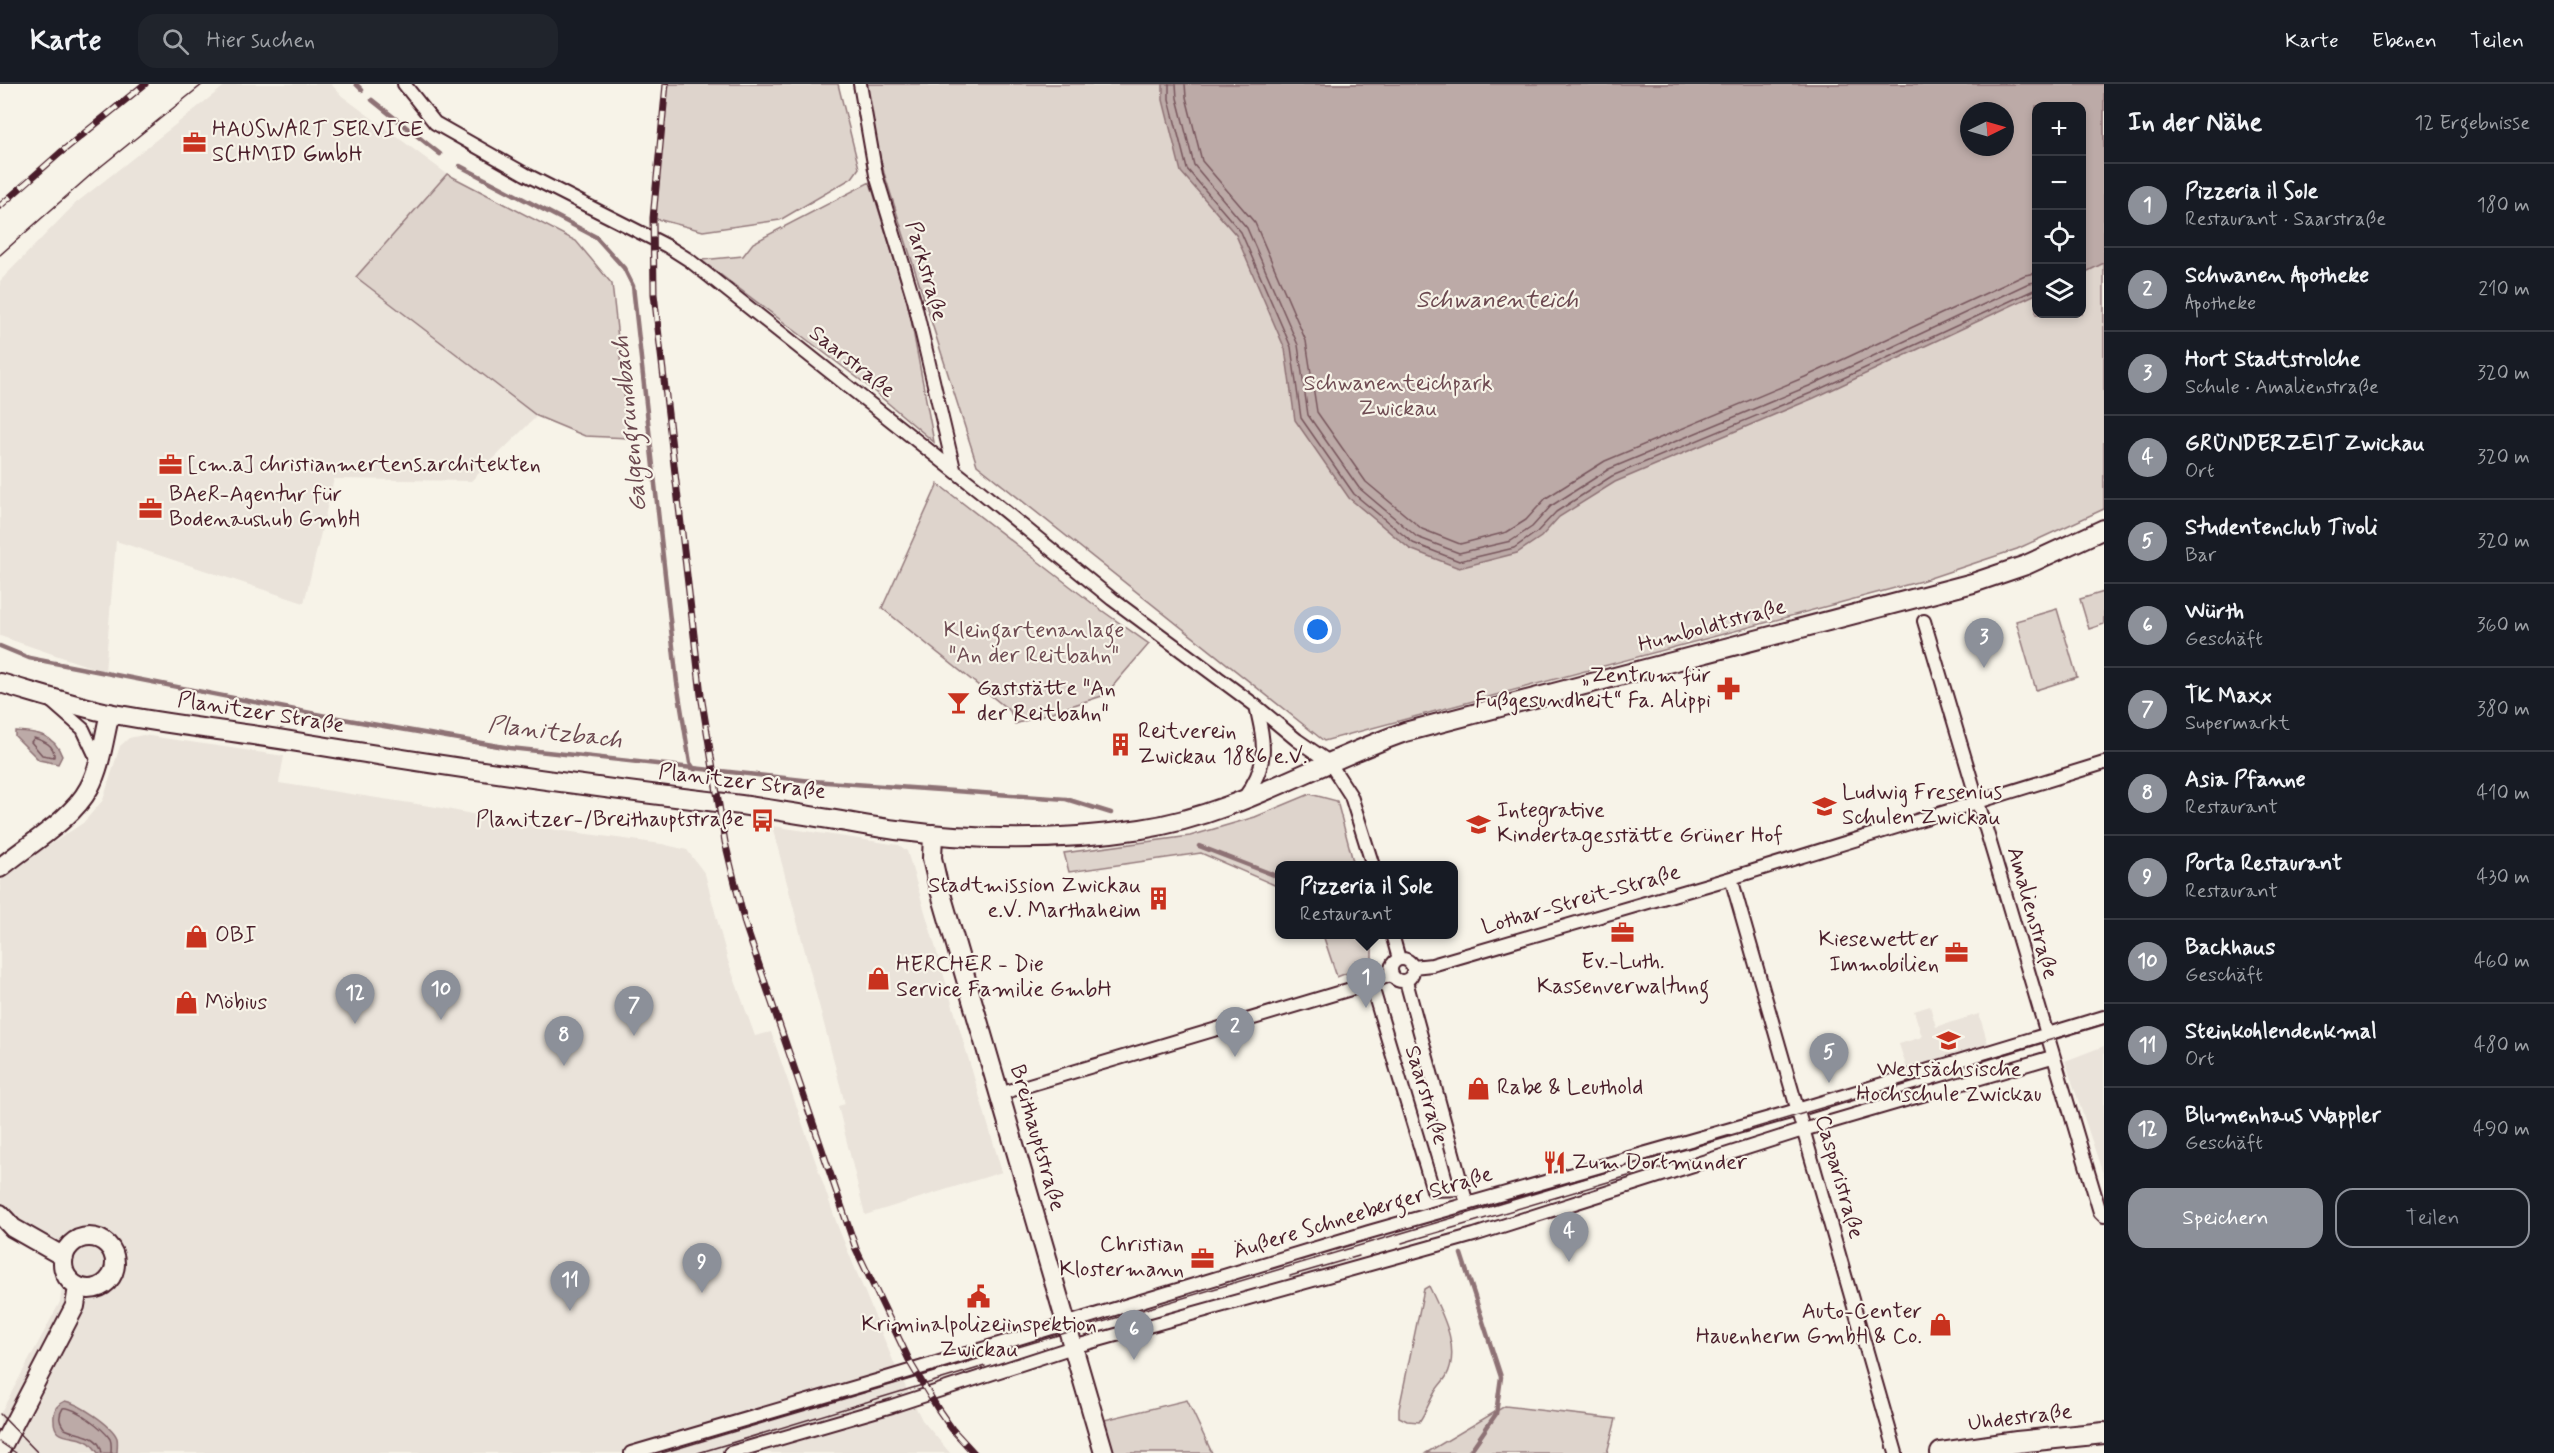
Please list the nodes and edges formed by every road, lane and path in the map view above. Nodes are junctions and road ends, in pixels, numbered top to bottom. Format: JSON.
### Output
{"nodes":[{"id":1,"x":404,"y":84,"type":"edge"},
{"id":2,"x":860,"y":84,"type":"edge"},
{"id":3,"x":954,"y":469,"type":"junction"},
{"id":4,"x":2104,"y":529,"type":"edge"},
{"id":5,"x":1924,"y":621,"type":"dead end"},
{"id":6,"x":0,"y":683,"type":"edge"},
{"id":7,"x":46,"y":696,"type":"junction"},
{"id":8,"x":1256,"y":706,"type":"junction"},
{"id":9,"x":110,"y":713,"type":"junction"},
{"id":10,"x":98,"y":761,"type":"junction"},
{"id":11,"x":1329,"y":762,"type":"junction"},
{"id":12,"x":2104,"y":764,"type":"edge"},
{"id":13,"x":1242,"y":801,"type":"junction"},
{"id":14,"x":1979,"y":803,"type":"junction"},
{"id":15,"x":933,"y":834,"type":"junction"},
{"id":16,"x":1371,"y":861,"type":"edge"},
{"id":17,"x":0,"y":868,"type":"edge"},
{"id":18,"x":1731,"y":878,"type":"junction"},
{"id":19,"x":1393,"y":939,"type":"edge"},
{"id":20,"x":1399,"y":959,"type":"junction"},
{"id":21,"x":1413,"y":967,"type":"junction"},
{"id":22,"x":1392,"y":974,"type":"junction"},
{"id":23,"x":1406,"y":981,"type":"junction"},
{"id":24,"x":1371,"y":983,"type":"junction"},
{"id":25,"x":2104,"y":1017,"type":"edge"},
{"id":26,"x":2045,"y":1034,"type":"junction"},
{"id":27,"x":2052,"y":1057,"type":"junction"},
{"id":28,"x":999,"y":1094,"type":"junction"},
{"id":29,"x":1797,"y":1110,"type":"junction"},
{"id":30,"x":1803,"y":1130,"type":"junction"},
{"id":31,"x":1463,"y":1189,"type":"junction"},
{"id":32,"x":1467,"y":1203,"type":"junction"},
{"id":33,"x":0,"y":1214,"type":"edge"},
{"id":34,"x":2104,"y":1216,"type":"edge"},
{"id":35,"x":64,"y":1257,"type":"junction"},
{"id":36,"x":78,"y":1287,"type":"junction"},
{"id":37,"x":1067,"y":1324,"type":"junction"},
{"id":38,"x":1073,"y":1347,"type":"junction"},
{"id":39,"x":2104,"y":1433,"type":"edge"},
{"id":40,"x":0,"y":1450,"type":"edge"},
{"id":41,"x":634,"y":1453,"type":"edge"},
{"id":42,"x":730,"y":1453,"type":"edge"},
{"id":43,"x":1104,"y":1453,"type":"edge"},
{"id":44,"x":1896,"y":1453,"type":"edge"},
{"id":45,"x":1941,"y":1453,"type":"edge"}],
"edges":[{"from":1,"to":3,"type":"street","name":"Saarstraße"},
{"from":2,"to":3,"type":"street","name":"Parkstraße"},
{"from":3,"to":8,"type":"street","name":"Saarstraße"},
{"from":4,"to":11,"type":"main road","name":"Humboldtstraße"},
{"from":5,"to":14,"type":"street","name":"Amalienstraße"},
{"from":6,"to":7,"type":"main road","name":"Planitzer Straße"},
{"from":7,"to":9,"type":"main road","name":"Planitzer Straße"},
{"from":7,"to":10,"type":"street"},
{"from":8,"to":11,"type":"street","name":"Saarstraße"},
{"from":8,"to":13,"type":"street"},
{"from":9,"to":10,"type":"main road"},
{"from":9,"to":15,"type":"main road","name":"Planitzer Straße"},
{"from":10,"to":17,"type":"main road"},
{"from":11,"to":13,"type":"main road","name":"Planitzer Straße"},
{"from":11,"to":16,"type":"street","name":"Saarstraße"},
{"from":12,"to":14,"type":"street","name":"Lothar-Streit-Straße"},
{"from":13,"to":15,"type":"main road","name":"Planitzer Straße"},
{"from":14,"to":18,"type":"street","name":"Lothar-Streit-Straße"},
{"from":14,"to":26,"type":"street","name":"Amalienstraße"},
{"from":15,"to":28,"type":"main road","name":"Breithauptstraße"},
{"from":18,"to":21,"type":"street","name":"Lothar-Streit-Straße"},
{"from":18,"to":29,"type":"street","name":"Casparistraße"},
{"from":19,"to":20,"type":"street"},
{"from":20,"to":21,"type":"street"},
{"from":20,"to":22,"type":"street"},
{"from":21,"to":23,"type":"street"},
{"from":22,"to":23,"type":"street"},
{"from":22,"to":24,"type":"street"},
{"from":23,"to":31,"type":"street","name":"Saarstraße"},
{"from":24,"to":28,"type":"street"},
{"from":24,"to":31,"type":"street","name":"Saarstraße"},
{"from":25,"to":26,"type":"street","name":"Äußere Schneeberger Straße"},
{"from":26,"to":27,"type":"street","name":"Amalienstraße"},
{"from":26,"to":29,"type":"street","name":"Äußere Schneeberger Straße"},
{"from":27,"to":30,"type":"street"},
{"from":27,"to":34,"type":"street","name":"Amalienstraße"},
{"from":28,"to":37,"type":"main road","name":"Breithauptstraße"},
{"from":29,"to":30,"type":"street","name":"Casparistraße"},
{"from":29,"to":32,"type":"street","name":"Äußere Schneeberger Straße"},
{"from":30,"to":38,"type":"street"},
{"from":30,"to":44,"type":"street","name":"Casparistraße"},
{"from":31,"to":32,"type":"street","name":"Saarstraße"},
{"from":32,"to":37,"type":"street","name":"Äußere Schneeberger Straße"},
{"from":33,"to":35,"type":"main road"},
{"from":35,"to":36,"type":"main road"},
{"from":35,"to":36,"type":"main road"},
{"from":36,"to":40,"type":"main road"},
{"from":37,"to":38,"type":"main road","name":"Breithauptstraße"},
{"from":37,"to":41,"type":"street","name":"Äußere Schneeberger Straße"},
{"from":38,"to":42,"type":"street"},
{"from":38,"to":43,"type":"main road","name":"Breithauptstraße"},
{"from":39,"to":45,"type":"main road","name":"Uhdestraße"}]}
